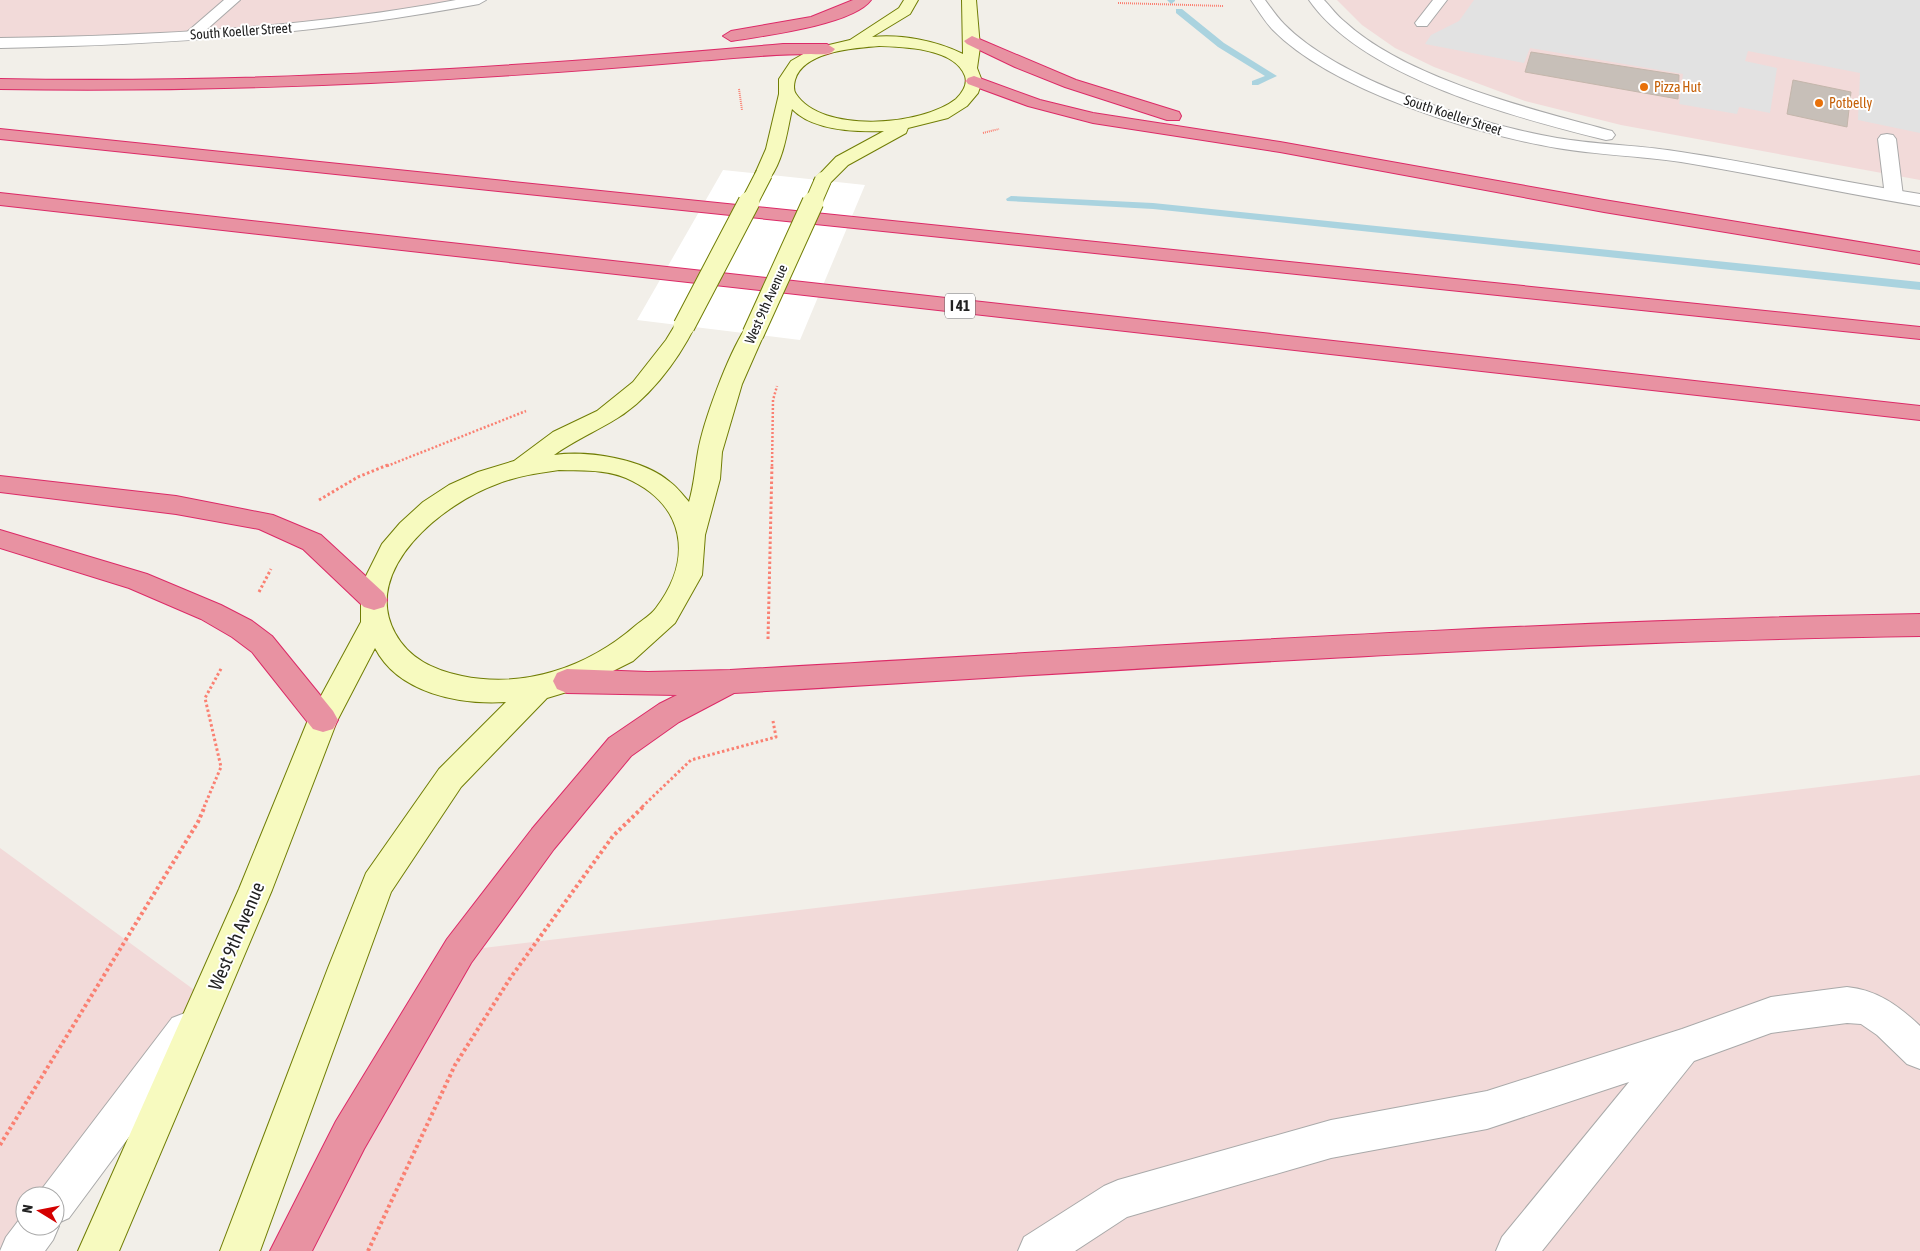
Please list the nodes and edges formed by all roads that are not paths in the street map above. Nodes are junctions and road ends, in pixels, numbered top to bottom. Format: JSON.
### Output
{"nodes":[{"id":1,"x":232,"y":0,"type":"edge"},
{"id":2,"x":479,"y":0,"type":"edge"},
{"id":3,"x":864,"y":0,"type":"edge"},
{"id":4,"x":911,"y":0,"type":"edge"},
{"id":5,"x":969,"y":0,"type":"edge"},
{"id":6,"x":1316,"y":0,"type":"edge"},
{"id":7,"x":1440,"y":0,"type":"edge"},
{"id":8,"x":1259,"y":2,"type":"edge"},
{"id":9,"x":1422,"y":23,"type":"dead end"},
{"id":10,"x":192,"y":36,"type":"junction"},
{"id":11,"x":712,"y":38,"type":"dead end"},
{"id":12,"x":972,"y":41,"type":"junction"},
{"id":13,"x":684,"y":42,"type":"dead end"},
{"id":14,"x":0,"y":43,"type":"edge"},
{"id":15,"x":850,"y":44,"type":"junction"},
{"id":16,"x":826,"y":50,"type":"junction"},
{"id":17,"x":449,"y":74,"type":"junction"},
{"id":18,"x":971,"y":75,"type":"junction"},
{"id":19,"x":0,"y":84,"type":"edge"},
{"id":20,"x":787,"y":94,"type":"junction"},
{"id":21,"x":912,"y":123,"type":"junction"},
{"id":22,"x":0,"y":134,"type":"edge"},
{"id":23,"x":1887,"y":139,"type":"dead end"},
{"id":24,"x":1280,"y":147,"type":"junction"},
{"id":25,"x":1680,"y":156,"type":"junction"},
{"id":26,"x":1894,"y":196,"type":"junction"},
{"id":27,"x":0,"y":200,"type":"edge"},
{"id":28,"x":1920,"y":200,"type":"edge"},
{"id":29,"x":1920,"y":258,"type":"edge"},
{"id":30,"x":1920,"y":333,"type":"edge"},
{"id":31,"x":1920,"y":413,"type":"edge"},
{"id":32,"x":518,"y":468,"type":"junction"},
{"id":33,"x":0,"y":484,"type":"edge"},
{"id":34,"x":692,"y":535,"type":"junction"},
{"id":35,"x":0,"y":539,"type":"edge"},
{"id":36,"x":374,"y":611,"type":"junction"},
{"id":37,"x":1920,"y":625,"type":"edge"},
{"id":38,"x":730,"y":682,"type":"junction"},
{"id":39,"x":553,"y":684,"type":"junction"},
{"id":40,"x":323,"y":720,"type":"junction"},
{"id":41,"x":208,"y":1000,"type":"junction"},
{"id":42,"x":1682,"y":1047,"type":"junction"},
{"id":43,"x":1920,"y":1051,"type":"edge"},
{"id":44,"x":65,"y":1191,"type":"edge"},
{"id":45,"x":31,"y":1236,"type":"edge"},
{"id":46,"x":20,"y":1251,"type":"edge"},
{"id":47,"x":98,"y":1251,"type":"edge"},
{"id":48,"x":240,"y":1251,"type":"edge"},
{"id":49,"x":290,"y":1251,"type":"edge"},
{"id":50,"x":1038,"y":1251,"type":"edge"},
{"id":51,"x":1516,"y":1251,"type":"edge"}],
"edges":[{"from":1,"to":10,"type":"street"},
{"from":2,"to":10,"type":"street","name":"South Koeller Street"},
{"from":3,"to":11,"type":"highway"},
{"from":4,"to":15,"type":"main road"},
{"from":5,"to":12,"type":"main road"},
{"from":6,"to":25,"type":"street","name":"South Koeller Street"},
{"from":7,"to":9,"type":"street"},
{"from":8,"to":25,"type":"street","name":"South Koeller Street"},
{"from":10,"to":14,"type":"street","name":"South Koeller Street"},
{"from":12,"to":18,"type":"main road"},
{"from":12,"to":24,"type":"highway"},
{"from":13,"to":17,"type":"highway"},
{"from":15,"to":16,"type":"main road"},
{"from":15,"to":18,"type":"main road"},
{"from":16,"to":17,"type":"highway"},
{"from":16,"to":20,"type":"main road"},
{"from":17,"to":19,"type":"highway"},
{"from":18,"to":21,"type":"main road"},
{"from":18,"to":24,"type":"highway"},
{"from":20,"to":21,"type":"main road"},
{"from":20,"to":32,"type":"main road","bridge":true},
{"from":21,"to":34,"type":"main road","name":"West 9th Avenue","bridge":true},
{"from":22,"to":30,"type":"highway"},
{"from":23,"to":26,"type":"street"},
{"from":24,"to":29,"type":"highway"},
{"from":25,"to":26,"type":"street","name":"South Koeller Street"},
{"from":26,"to":28,"type":"street","name":"South Koeller Street"},
{"from":27,"to":31,"type":"highway","number":"I 41"},
{"from":32,"to":34,"type":"main road"},
{"from":32,"to":36,"type":"main road","name":"West 9th Avenue"},
{"from":33,"to":36,"type":"highway"},
{"from":34,"to":39,"type":"main road","name":"West 9th Avenue"},
{"from":35,"to":40,"type":"highway"},
{"from":36,"to":39,"type":"main road"},
{"from":36,"to":40,"type":"main road","name":"West 9th Avenue"},
{"from":37,"to":38,"type":"highway"},
{"from":38,"to":39,"type":"highway"},
{"from":38,"to":49,"type":"highway"},
{"from":39,"to":48,"type":"main road"},
{"from":40,"to":41,"type":"main road","name":"West 9th Avenue"},
{"from":41,"to":44,"type":"street"},
{"from":41,"to":47,"type":"main road","name":"West 9th Avenue"},
{"from":42,"to":43,"type":"street"},
{"from":42,"to":50,"type":"street"},
{"from":42,"to":51,"type":"street"},
{"from":45,"to":46,"type":"street"}]}
